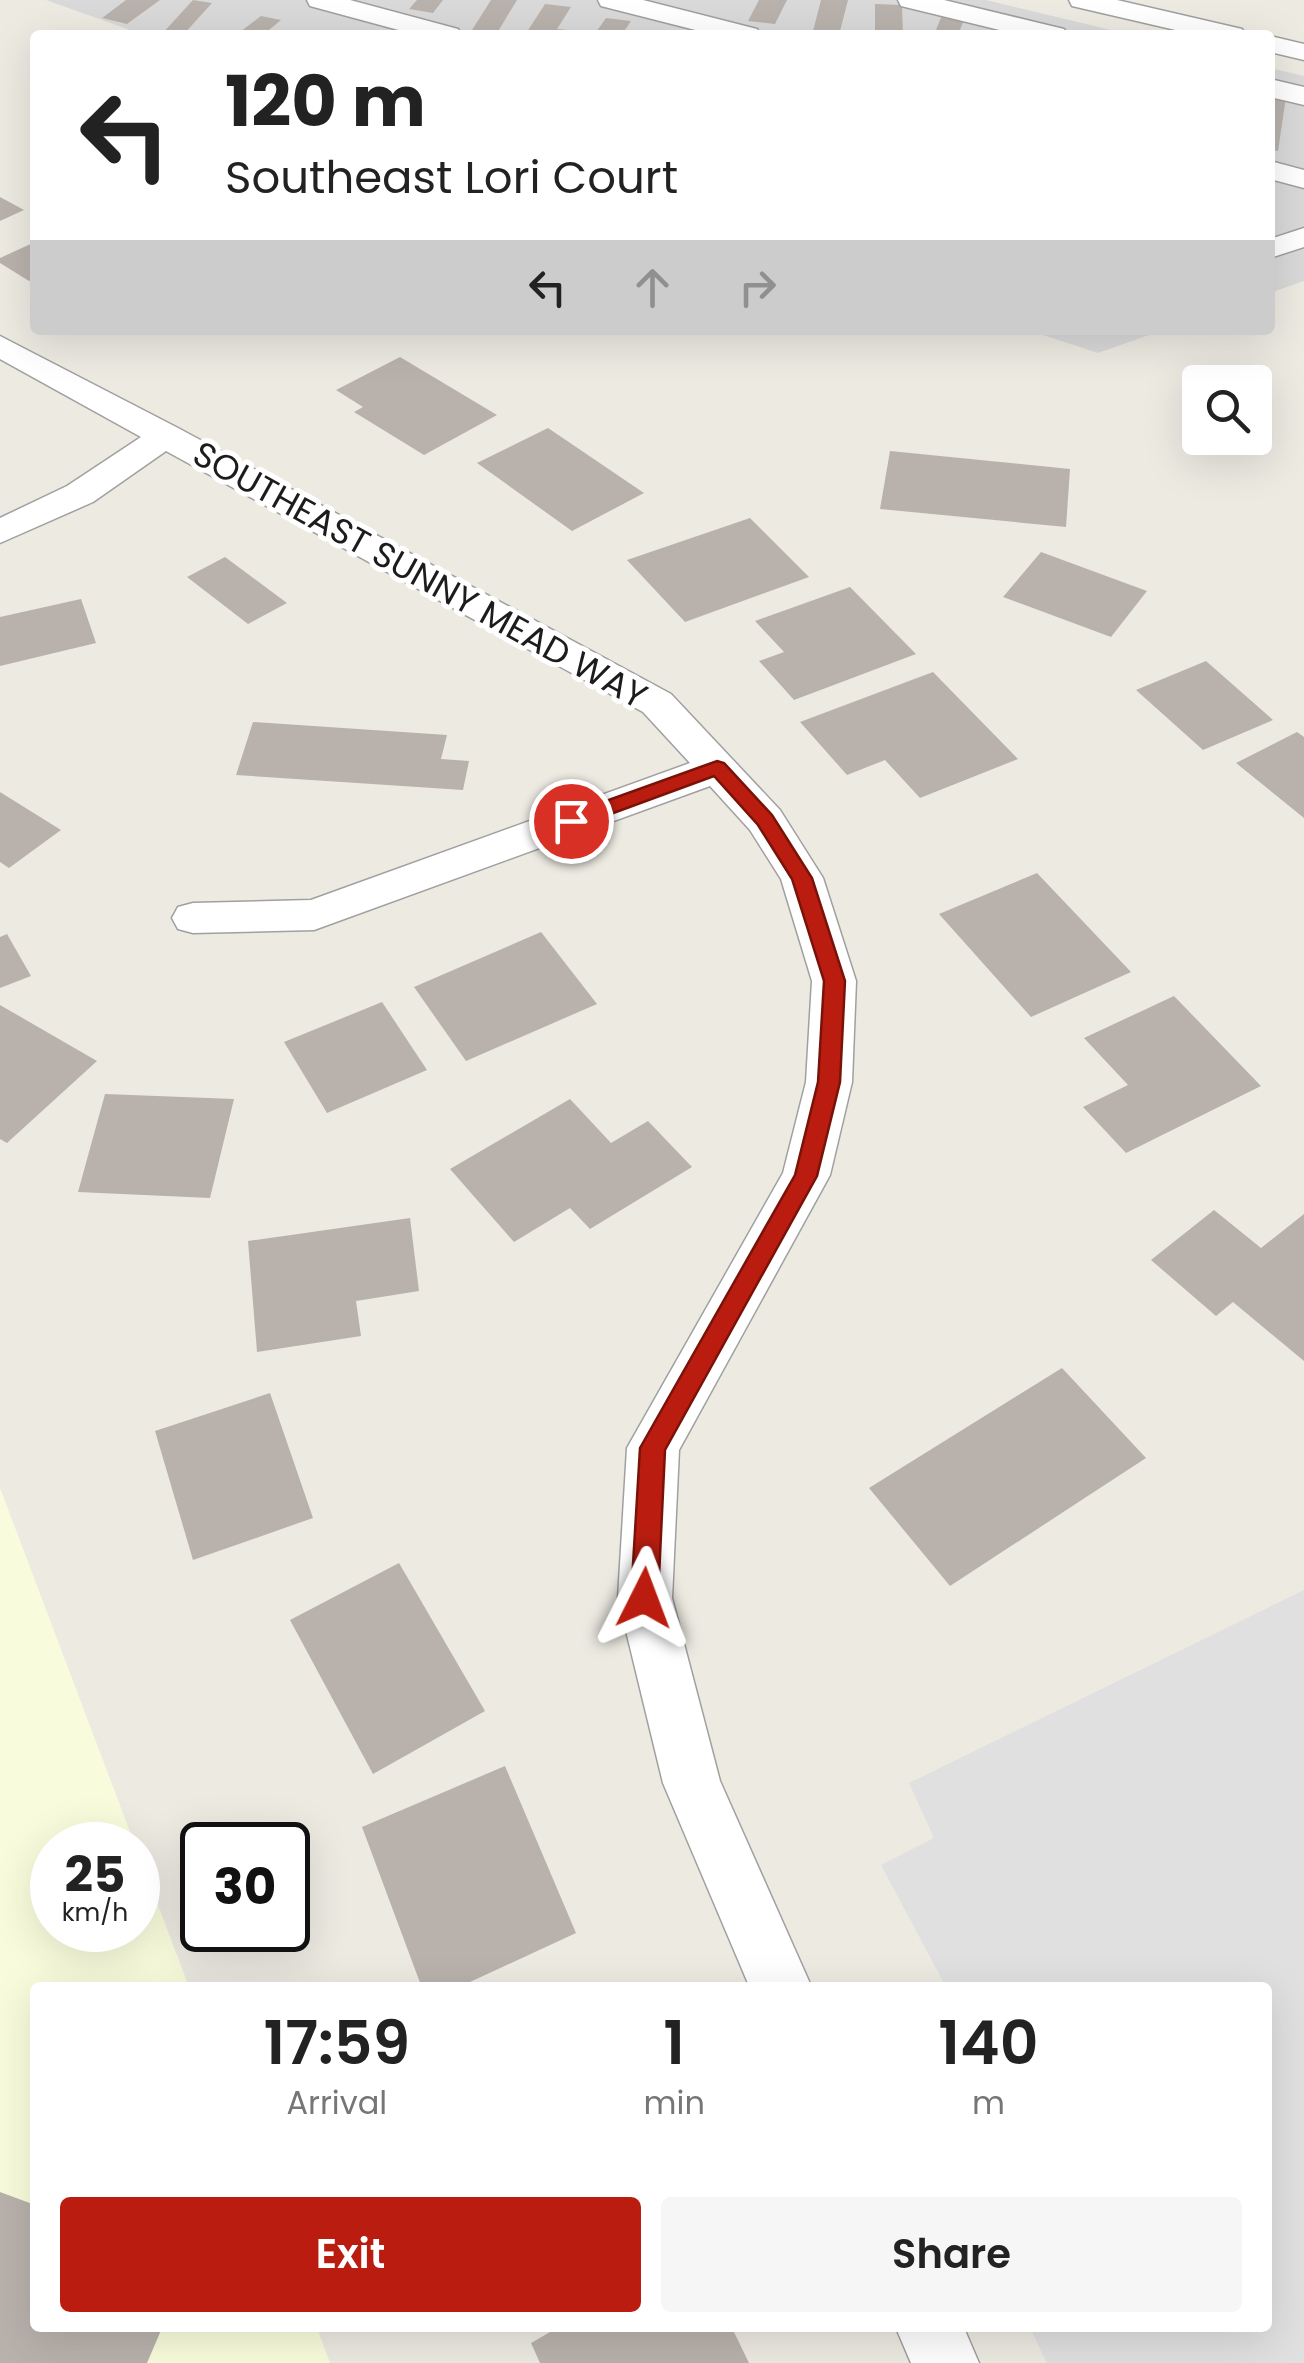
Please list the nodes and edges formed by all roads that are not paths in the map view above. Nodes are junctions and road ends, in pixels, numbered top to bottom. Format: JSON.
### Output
{"nodes":[{"id":1,"x":320,"y":0,"type":"edge"},
{"id":2,"x":612,"y":0,"type":"edge"},
{"id":3,"x":911,"y":0,"type":"edge"},
{"id":4,"x":1082,"y":0,"type":"edge"},
{"id":5,"x":430,"y":30,"type":"edge"},
{"id":6,"x":728,"y":30,"type":"edge"},
{"id":7,"x":1034,"y":30,"type":"edge"},
{"id":8,"x":1211,"y":30,"type":"edge"},
{"id":9,"x":1275,"y":45,"type":"edge"},
{"id":10,"x":1304,"y":52,"type":"edge"},
{"id":11,"x":1275,"y":89,"type":"edge"},
{"id":12,"x":1304,"y":96,"type":"edge"},
{"id":13,"x":1275,"y":171,"type":"edge"},
{"id":14,"x":1304,"y":178,"type":"edge"},
{"id":15,"x":1304,"y":236,"type":"edge"},
{"id":16,"x":1275,"y":246,"type":"edge"},
{"id":17,"x":0,"y":346,"type":"edge"},
{"id":18,"x":166,"y":435,"type":"junction"},
{"id":19,"x":0,"y":532,"type":"edge"},
{"id":20,"x":717,"y":768,"type":"junction"},
{"id":21,"x":193,"y":918,"type":"dead end"},
{"id":22,"x":778,"y":1982,"type":"edge"},
{"id":23,"x":932,"y":2332,"type":"edge"},
{"id":24,"x":945,"y":2363,"type":"edge"}],
"edges":[{"from":1,"to":5,"type":"street"},
{"from":2,"to":6,"type":"street"},
{"from":3,"to":7,"type":"street"},
{"from":4,"to":8,"type":"street"},
{"from":9,"to":10,"type":"street"},
{"from":11,"to":12,"type":"street"},
{"from":13,"to":14,"type":"street"},
{"from":15,"to":16,"type":"street"},
{"from":17,"to":18,"type":"street","name":"SOUTHEAST SUNNY MEAD WAY"},
{"from":18,"to":19,"type":"street"},
{"from":18,"to":20,"type":"street","name":"SOUTHEAST SUNNY MEAD WAY"},
{"from":20,"to":21,"type":"street"},
{"from":20,"to":22,"type":"street","name":"SOUTHEAST SUNNY MEAD WAY"},
{"from":23,"to":24,"type":"street"}]}
